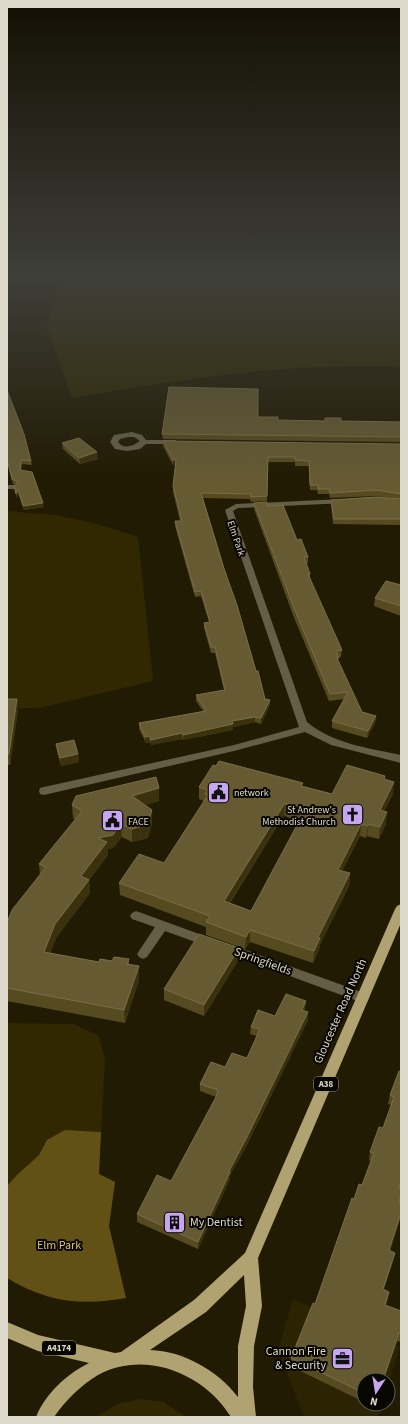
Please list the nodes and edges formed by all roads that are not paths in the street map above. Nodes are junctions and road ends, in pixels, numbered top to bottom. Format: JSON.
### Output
{"nodes":[{"id":1,"x":144,"y":442,"type":"dead end"},
{"id":2,"x":181,"y":442,"type":"edge"},
{"id":3,"x":352,"y":500,"type":"edge"},
{"id":4,"x":306,"y":728,"type":"junction"},
{"id":5,"x":401,"y":759,"type":"edge"},
{"id":6,"x":44,"y":791,"type":"dead end"},
{"id":7,"x":401,"y":909,"type":"edge"},
{"id":8,"x":136,"y":916,"type":"dead end"},
{"id":9,"x":163,"y":925,"type":"junction"},
{"id":10,"x":143,"y":954,"type":"dead end"},
{"id":11,"x":363,"y":998,"type":"junction"},
{"id":12,"x":250,"y":1258,"type":"junction"},
{"id":13,"x":7,"y":1330,"type":"edge"},
{"id":14,"x":121,"y":1358,"type":"junction"},
{"id":15,"x":44,"y":1417,"type":"edge"},
{"id":16,"x":240,"y":1417,"type":"edge"},
{"id":17,"x":248,"y":1417,"type":"edge"}],
"edges":[{"from":1,"to":2,"type":"street"},
{"from":3,"to":4,"type":"street","name":"Elm Park"},
{"from":4,"to":5,"type":"street"},
{"from":4,"to":6,"type":"street"},
{"from":7,"to":11,"type":"main road","name":"Gloucester Road North","number":"A38"},
{"from":8,"to":9,"type":"street","name":"Springfields"},
{"from":9,"to":10,"type":"street"},
{"from":9,"to":11,"type":"street","name":"Springfields"},
{"from":11,"to":12,"type":"main road","name":"Gloucester Road North","number":"A38"},
{"from":12,"to":14,"type":"main road","name":"Gloucester Road North","number":"A38"},
{"from":12,"to":17,"type":"main road","name":"Gloucester Road North","number":"A38"},
{"from":13,"to":14,"type":"main road","number":"A4174"},
{"from":14,"to":15,"type":"main road","name":"Gloucester Road North"},
{"from":14,"to":16,"type":"main road"}]}
